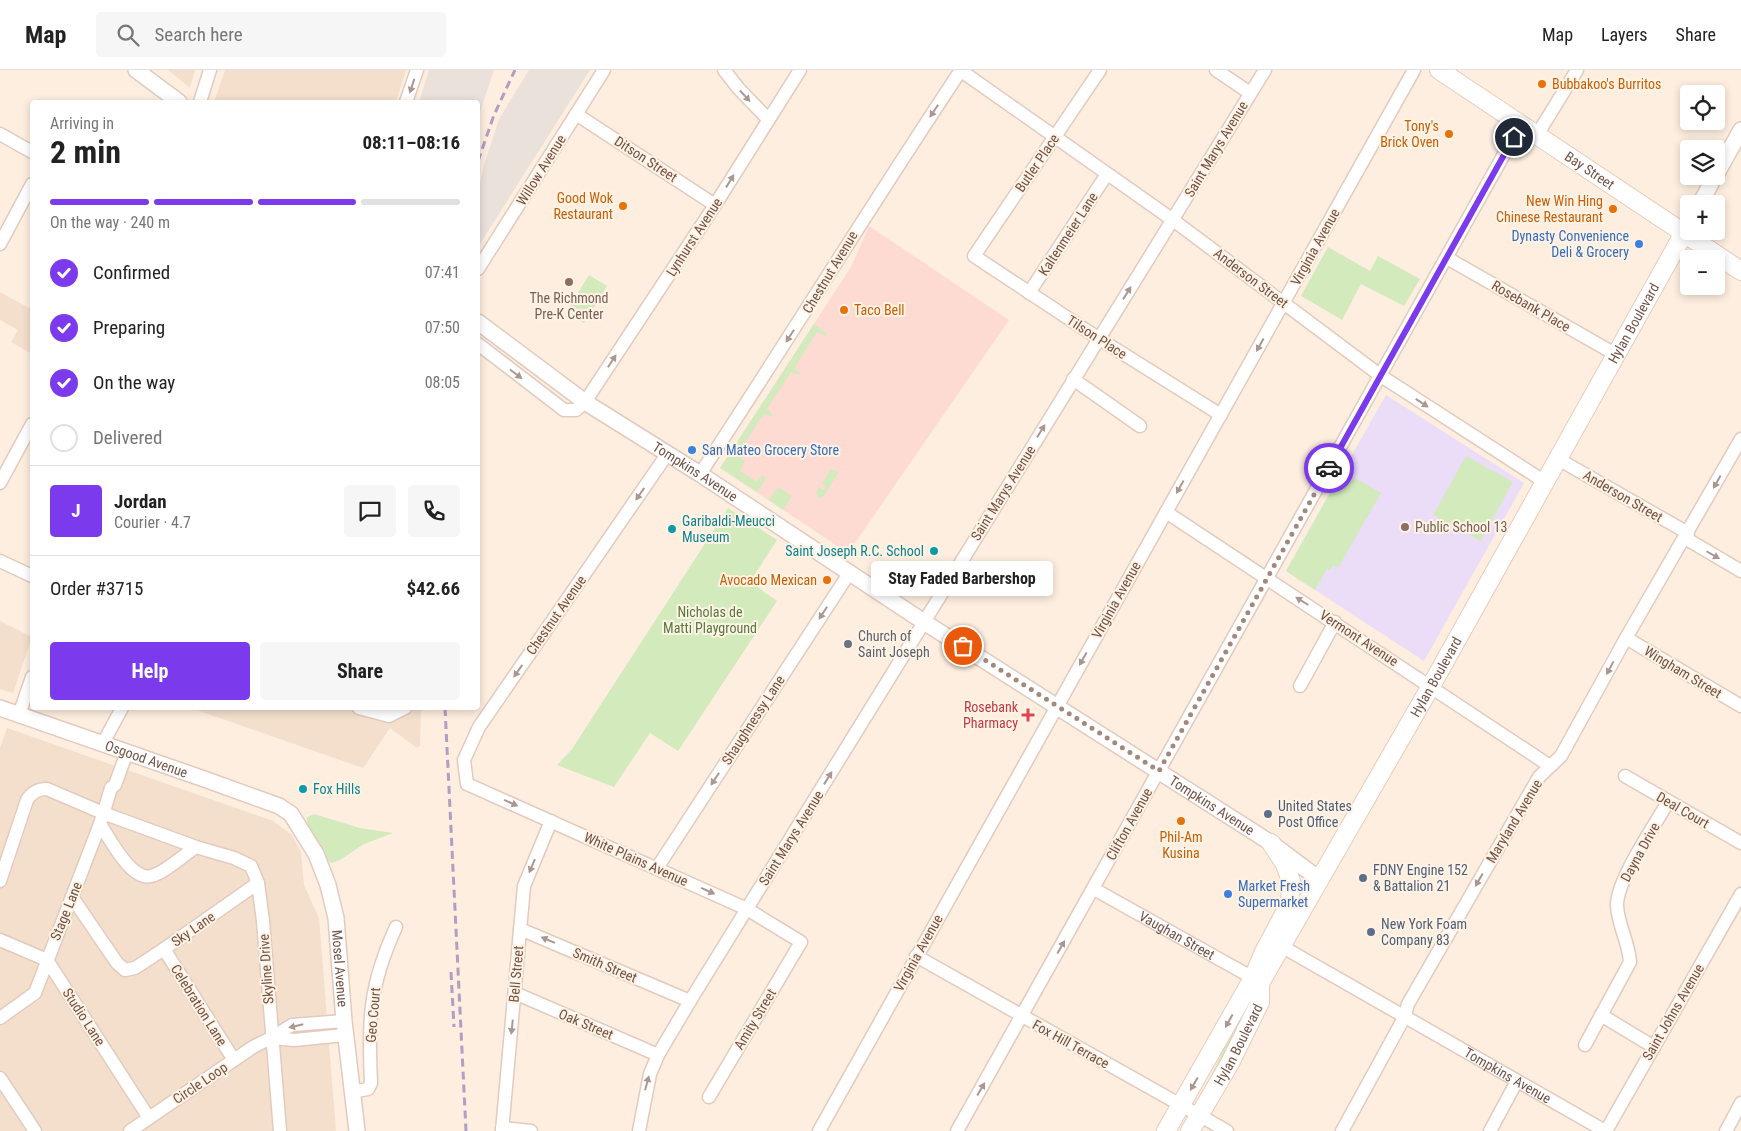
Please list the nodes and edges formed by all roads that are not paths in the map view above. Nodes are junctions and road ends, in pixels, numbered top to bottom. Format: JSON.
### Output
{"nodes":[{"id":1,"x":136,"y":70,"type":"edge"},
{"id":2,"x":210,"y":70,"type":"edge"},
{"id":3,"x":417,"y":70,"type":"edge"},
{"id":4,"x":604,"y":70,"type":"edge"},
{"id":5,"x":724,"y":70,"type":"edge"},
{"id":6,"x":800,"y":70,"type":"edge"},
{"id":7,"x":960,"y":70,"type":"edge"},
{"id":8,"x":1100,"y":70,"type":"edge"},
{"id":9,"x":1216,"y":70,"type":"edge"},
{"id":10,"x":1265,"y":70,"type":"edge"},
{"id":11,"x":1414,"y":70,"type":"edge"},
{"id":12,"x":1439,"y":70,"type":"edge"},
{"id":13,"x":1577,"y":70,"type":"edge"},
{"id":14,"x":1250,"y":93,"type":"junction"},
{"id":15,"x":176,"y":100,"type":"edge"},
{"id":16,"x":201,"y":100,"type":"edge"},
{"id":17,"x":407,"y":100,"type":"edge"},
{"id":18,"x":576,"y":114,"type":"junction"},
{"id":19,"x":768,"y":119,"type":"junction"},
{"id":20,"x":1521,"y":124,"type":"junction"},
{"id":21,"x":1741,"y":130,"type":"edge"},
{"id":22,"x":0,"y":134,"type":"edge"},
{"id":23,"x":1537,"y":135,"type":"junction"},
{"id":24,"x":1055,"y":136,"type":"junction"},
{"id":25,"x":30,"y":151,"type":"edge"},
{"id":26,"x":1725,"y":159,"type":"edge"},
{"id":27,"x":1107,"y":174,"type":"junction"},
{"id":28,"x":30,"y":188,"type":"edge"},
{"id":29,"x":715,"y":205,"type":"junction"},
{"id":30,"x":1173,"y":220,"type":"junction"},
{"id":31,"x":1680,"y":225,"type":"edge"},
{"id":32,"x":1680,"y":240,"type":"edge"},
{"id":33,"x":1700,"y":240,"type":"edge"},
{"id":34,"x":0,"y":244,"type":"edge"},
{"id":35,"x":974,"y":256,"type":"joint"},
{"id":36,"x":1447,"y":258,"type":"junction"},
{"id":37,"x":480,"y":266,"type":"edge"},
{"id":38,"x":1741,"y":271,"type":"edge"},
{"id":39,"x":1030,"y":293,"type":"junction"},
{"id":40,"x":1283,"y":303,"type":"junction"},
{"id":41,"x":480,"y":323,"type":"edge"},
{"id":42,"x":1098,"y":338,"type":"junction"},
{"id":43,"x":480,"y":346,"type":"edge"},
{"id":44,"x":1615,"y":354,"type":"junction"},
{"id":45,"x":1381,"y":376,"type":"junction"},
{"id":46,"x":1073,"y":379,"type":"junction"},
{"id":47,"x":585,"y":402,"type":"junction"},
{"id":48,"x":1221,"y":414,"type":"junction"},
{"id":49,"x":1140,"y":426,"type":"dead end"},
{"id":50,"x":30,"y":428,"type":"edge"},
{"id":51,"x":1741,"y":440,"type":"edge"},
{"id":52,"x":668,"y":454,"type":"junction"},
{"id":53,"x":1558,"y":459,"type":"junction"},
{"id":54,"x":700,"y":474,"type":"junction"},
{"id":55,"x":1545,"y":482,"type":"junction"},
{"id":56,"x":0,"y":483,"type":"edge"},
{"id":57,"x":1166,"y":512,"type":"junction"},
{"id":58,"x":1686,"y":536,"type":"junction"},
{"id":59,"x":0,"y":561,"type":"edge"},
{"id":60,"x":1741,"y":571,"type":"edge"},
{"id":61,"x":850,"y":572,"type":"junction"},
{"id":62,"x":30,"y":575,"type":"edge"},
{"id":63,"x":1267,"y":579,"type":"junction"},
{"id":64,"x":924,"y":622,"type":"junction"},
{"id":65,"x":1335,"y":622,"type":"junction"},
{"id":66,"x":1626,"y":638,"type":"junction"},
{"id":67,"x":30,"y":683,"type":"edge"},
{"id":68,"x":1300,"y":686,"type":"dead end"},
{"id":69,"x":1431,"y":686,"type":"junction"},
{"id":70,"x":1057,"y":706,"type":"junction"},
{"id":71,"x":1741,"y":706,"type":"edge"},
{"id":72,"x":0,"y":708,"type":"edge"},
{"id":73,"x":121,"y":710,"type":"edge"},
{"id":74,"x":366,"y":710,"type":"edge"},
{"id":75,"x":401,"y":710,"type":"edge"},
{"id":76,"x":19,"y":715,"type":"junction"},
{"id":77,"x":103,"y":743,"type":"junction"},
{"id":78,"x":123,"y":750,"type":"junction"},
{"id":79,"x":1550,"y":766,"type":"junction"},
{"id":80,"x":1159,"y":771,"type":"junction"},
{"id":81,"x":1625,"y":776,"type":"dead end"},
{"id":82,"x":467,"y":784,"type":"joint"},
{"id":83,"x":1668,"y":802,"type":"junction"},
{"id":84,"x":291,"y":814,"type":"joint"},
{"id":85,"x":102,"y":819,"type":"junction"},
{"id":86,"x":551,"y":821,"type":"junction"},
{"id":87,"x":1271,"y":843,"type":"junction"},
{"id":88,"x":1741,"y":843,"type":"edge"},
{"id":89,"x":196,"y":847,"type":"junction"},
{"id":90,"x":657,"y":868,"type":"junction"},
{"id":91,"x":1319,"y":879,"type":"junction"},
{"id":92,"x":0,"y":881,"type":"edge"},
{"id":93,"x":258,"y":883,"type":"junction"},
{"id":94,"x":1094,"y":888,"type":"junction"},
{"id":95,"x":1741,"y":894,"type":"edge"},
{"id":96,"x":72,"y":898,"type":"junction"},
{"id":97,"x":747,"y":909,"type":"junction"},
{"id":98,"x":396,"y":927,"type":"dead end"},
{"id":99,"x":520,"y":928,"type":"junction"},
{"id":100,"x":0,"y":940,"type":"edge"},
{"id":101,"x":800,"y":942,"type":"joint"},
{"id":102,"x":1281,"y":946,"type":"junction"},
{"id":103,"x":164,"y":949,"type":"junction"},
{"id":104,"x":916,"y":956,"type":"junction"},
{"id":105,"x":47,"y":960,"type":"junction"},
{"id":106,"x":1256,"y":981,"type":"junction"},
{"id":107,"x":515,"y":994,"type":"junction"},
{"id":108,"x":690,"y":1001,"type":"junction"},
{"id":109,"x":1601,"y":1015,"type":"junction"},
{"id":110,"x":1022,"y":1016,"type":"junction"},
{"id":111,"x":0,"y":1018,"type":"edge"},
{"id":112,"x":1404,"y":1018,"type":"junction"},
{"id":113,"x":345,"y":1028,"type":"junction"},
{"id":114,"x":271,"y":1038,"type":"junction"},
{"id":115,"x":1584,"y":1045,"type":"dead end"},
{"id":116,"x":1654,"y":1047,"type":"junction"},
{"id":117,"x":658,"y":1055,"type":"junction"},
{"id":118,"x":234,"y":1060,"type":"junction"},
{"id":119,"x":0,"y":1078,"type":"edge"},
{"id":120,"x":1517,"y":1081,"type":"junction"},
{"id":121,"x":352,"y":1092,"type":"junction"},
{"id":122,"x":709,"y":1096,"type":"dead end"},
{"id":123,"x":1741,"y":1103,"type":"edge"},
{"id":124,"x":1182,"y":1106,"type":"junction"},
{"id":125,"x":1199,"y":1116,"type":"junction"},
{"id":126,"x":149,"y":1118,"type":"junction"},
{"id":127,"x":502,"y":1130,"type":"edge"},
{"id":128,"x":35,"y":1131,"type":"edge"},
{"id":129,"x":130,"y":1131,"type":"edge"},
{"id":130,"x":280,"y":1131,"type":"edge"},
{"id":131,"x":356,"y":1131,"type":"edge"},
{"id":132,"x":531,"y":1131,"type":"edge"},
{"id":133,"x":639,"y":1131,"type":"edge"},
{"id":134,"x":819,"y":1131,"type":"edge"},
{"id":135,"x":957,"y":1131,"type":"edge"},
{"id":136,"x":1166,"y":1131,"type":"edge"},
{"id":137,"x":1190,"y":1131,"type":"edge"},
{"id":138,"x":1227,"y":1131,"type":"edge"},
{"id":139,"x":1342,"y":1131,"type":"edge"},
{"id":140,"x":1490,"y":1131,"type":"edge"},
{"id":141,"x":1605,"y":1131,"type":"edge"},
{"id":142,"x":1726,"y":1131,"type":"edge"}],
"edges":[{"from":1,"to":15,"type":"street"},
{"from":2,"to":16,"type":"street"},
{"from":3,"to":17,"type":"street","one_way":true},
{"from":4,"to":18,"type":"street","name":"Willow Avenue"},
{"from":5,"to":19,"type":"street","one_way":true},
{"from":6,"to":19,"type":"street","name":"Lynhurst Avenue"},
{"from":7,"to":24,"type":"street","name":"Anderson Street"},
{"from":7,"to":54,"type":"street","name":"Chestnut Avenue","one_way":true},
{"from":8,"to":24,"type":"street","name":"Butler Place"},
{"from":9,"to":14,"type":"street"},
{"from":10,"to":14,"type":"street","name":"Saint Marys Avenue"},
{"from":11,"to":40,"type":"street","name":"Virginia Avenue"},
{"from":12,"to":20,"type":"main road","name":"Bay Street"},
{"from":13,"to":23,"type":"street"},
{"from":14,"to":30,"type":"street","name":"Saint Marys Avenue"},
{"from":18,"to":29,"type":"street","name":"Ditson Street"},
{"from":18,"to":37,"type":"street","name":"Willow Avenue"},
{"from":29,"to":19,"type":"street","name":"Lynhurst Avenue","one_way":true},
{"from":20,"to":23,"type":"main road","name":"Bay Street"},
{"from":20,"to":36,"type":"street","name":"Clifton Avenue"},
{"from":21,"to":26,"type":"street"},
{"from":22,"to":25,"type":"street"},
{"from":23,"to":31,"type":"main road","name":"Bay Street"},
{"from":24,"to":27,"type":"street","name":"Anderson Street"},
{"from":24,"to":35,"type":"street","name":"Butler Place"},
{"from":27,"to":30,"type":"street","name":"Anderson Street"},
{"from":27,"to":39,"type":"street","name":"Kaltenmeier Lane"},
{"from":28,"to":34,"type":"street"},
{"from":47,"to":29,"type":"street","name":"Lynhurst Avenue","one_way":true},
{"from":30,"to":40,"type":"street","name":"Anderson Street"},
{"from":42,"to":30,"type":"street","name":"Saint Marys Avenue","one_way":true},
{"from":32,"to":44,"type":"main road","name":"Hylan Boulevard"},
{"from":33,"to":38,"type":"main road","name":"Bay Street"},
{"from":35,"to":39,"type":"street","name":"Tilson Place"},
{"from":36,"to":44,"type":"street","name":"Rosebank Place"},
{"from":36,"to":45,"type":"street","name":"Clifton Avenue"},
{"from":39,"to":42,"type":"street","name":"Tilson Place"},
{"from":40,"to":45,"type":"street","name":"Anderson Street"},
{"from":40,"to":48,"type":"street","name":"Virginia Avenue","one_way":true},
{"from":41,"to":47,"type":"street","name":"Tompkins Avenue"},
{"from":42,"to":46,"type":"street","name":"Saint Marys Avenue"},
{"from":42,"to":48,"type":"street","name":"Tilson Place"},
{"from":43,"to":47,"type":"street","one_way":true},
{"from":44,"to":53,"type":"main road","name":"Hylan Boulevard"},
{"from":45,"to":55,"type":"street","name":"Anderson Street","one_way":true},
{"from":45,"to":63,"type":"street","name":"Clifton Avenue"},
{"from":46,"to":49,"type":"street"},
{"from":64,"to":46,"type":"street","name":"Saint Marys Avenue","one_way":true},
{"from":47,"to":52,"type":"street","name":"Tompkins Avenue"},
{"from":48,"to":57,"type":"street","name":"Virginia Avenue","one_way":true},
{"from":50,"to":56,"type":"street"},
{"from":51,"to":58,"type":"street","name":"Maryland Avenue","one_way":true},
{"from":52,"to":54,"type":"street","name":"Tompkins Avenue"},
{"from":52,"to":82,"type":"street","name":"Chestnut Avenue","one_way":true},
{"from":53,"to":55,"type":"main road","name":"Hylan Boulevard"},
{"from":53,"to":58,"type":"street","name":"Anderson Street"},
{"from":54,"to":61,"type":"street","name":"Tompkins Avenue"},
{"from":55,"to":69,"type":"main road","name":"Hylan Boulevard"},
{"from":57,"to":63,"type":"street","name":"Vermont Avenue"},
{"from":57,"to":70,"type":"street","name":"Virginia Avenue","one_way":true},
{"from":58,"to":60,"type":"street","name":"Anderson Street","one_way":true},
{"from":58,"to":66,"type":"street","name":"Maryland Avenue"},
{"from":59,"to":62,"type":"street"},
{"from":61,"to":64,"type":"street","name":"Tompkins Avenue"},
{"from":61,"to":90,"type":"street","name":"Shaughnessy Lane","one_way":true},
{"from":65,"to":63,"type":"street","name":"Vermont Avenue","one_way":true},
{"from":63,"to":80,"type":"street","name":"Clifton Avenue"},
{"from":64,"to":70,"type":"street","name":"Tompkins Avenue"},
{"from":97,"to":64,"type":"street","name":"Saint Marys Avenue","one_way":true},
{"from":65,"to":68,"type":"street"},
{"from":65,"to":69,"type":"street","name":"Vermont Avenue"},
{"from":66,"to":71,"type":"street","name":"Wingham Street"},
{"from":66,"to":79,"type":"street","name":"Maryland Avenue","one_way":true},
{"from":67,"to":76,"type":"street"},
{"from":69,"to":79,"type":"street","name":"Vermont Avenue"},
{"from":69,"to":91,"type":"main road","name":"Hylan Boulevard"},
{"from":70,"to":80,"type":"street","name":"Tompkins Avenue"},
{"from":70,"to":104,"type":"street","name":"Virginia Avenue"},
{"from":72,"to":76,"type":"street","name":"Osgood Avenue"},
{"from":73,"to":77,"type":"street"},
{"from":74,"to":75,"type":"street"},
{"from":76,"to":77,"type":"street","name":"Osgood Avenue"},
{"from":77,"to":78,"type":"street","name":"Osgood Avenue"},
{"from":78,"to":84,"type":"street","name":"Osgood Avenue"},
{"from":78,"to":85,"type":"street","name":"Stage Lane"},
{"from":79,"to":112,"type":"street","name":"Maryland Avenue","one_way":true},
{"from":80,"to":87,"type":"street","name":"Tompkins Avenue"},
{"from":80,"to":94,"type":"street","name":"Clifton Avenue"},
{"from":81,"to":83,"type":"street","name":"Deal Court"},
{"from":82,"to":86,"type":"street","name":"White Plains Avenue","one_way":true},
{"from":83,"to":88,"type":"street","name":"Deal Court"},
{"from":83,"to":109,"type":"street","name":"Dayna Drive"},
{"from":84,"to":113,"type":"street","name":"Mosel Avenue"},
{"from":85,"to":89,"type":"street","name":"Skyline Drive"},
{"from":85,"to":89,"type":"street"},
{"from":85,"to":92,"type":"street","name":"Skyline Drive"},
{"from":85,"to":96,"type":"street","name":"Stage Lane"},
{"from":86,"to":90,"type":"street","name":"White Plains Avenue"},
{"from":86,"to":99,"type":"street","name":"Bell Street","one_way":true},
{"from":87,"to":91,"type":"street","name":"Tompkins Avenue"},
{"from":87,"to":106,"type":"main road"},
{"from":89,"to":93,"type":"street","name":"Skyline Drive"},
{"from":90,"to":97,"type":"street","name":"White Plains Avenue","one_way":true},
{"from":91,"to":102,"type":"main road","name":"Hylan Boulevard"},
{"from":93,"to":103,"type":"street","name":"Sky Lane"},
{"from":93,"to":114,"type":"street","name":"Skyline Drive"},
{"from":94,"to":106,"type":"street","name":"Vaughan Street"},
{"from":110,"to":94,"type":"street","name":"Clifton Avenue","one_way":true},
{"from":95,"to":116,"type":"street","name":"Saint Johns Avenue"},
{"from":96,"to":103,"type":"street","name":"Sky Lane"},
{"from":96,"to":105,"type":"street","name":"Stage Lane"},
{"from":97,"to":101,"type":"street","name":"White Plains Avenue"},
{"from":97,"to":108,"type":"street","name":"Saint Marys Avenue"},
{"from":98,"to":121,"type":"street","name":"Geo Court"},
{"from":99,"to":107,"type":"street","name":"Bell Street"},
{"from":108,"to":99,"type":"street","name":"Smith Street","one_way":true},
{"from":100,"to":105,"type":"street"},
{"from":101,"to":122,"type":"street","name":"Amity Street"},
{"from":102,"to":106,"type":"main road","name":"Hylan Boulevard"},
{"from":102,"to":112,"type":"street","name":"Tompkins Avenue"},
{"from":103,"to":118,"type":"street","name":"Celebration Lane"},
{"from":104,"to":110,"type":"street","name":"Fox Hill Terrace"},
{"from":104,"to":134,"type":"street","name":"Virginia Avenue"},
{"from":105,"to":111,"type":"street","name":"Stage Lane"},
{"from":105,"to":126,"type":"street","name":"Studio Lane"},
{"from":106,"to":124,"type":"main road","name":"Hylan Boulevard","one_way":true},
{"from":106,"to":125,"type":"main road","name":"Hylan Boulevard"},
{"from":107,"to":117,"type":"street","name":"Oak Street"},
{"from":107,"to":127,"type":"street","name":"Bell Street","one_way":true},
{"from":108,"to":117,"type":"street","name":"Saint Marys Avenue"},
{"from":109,"to":115,"type":"street","name":"Dayna Drive"},
{"from":109,"to":116,"type":"street"},
{"from":110,"to":124,"type":"street","name":"Fox Hill Terrace"},
{"from":135,"to":110,"type":"street","name":"Clifton Avenue","one_way":true},
{"from":112,"to":120,"type":"street","name":"Tompkins Avenue"},
{"from":112,"to":139,"type":"street","name":"Maryland Avenue"},
{"from":113,"to":114,"type":"street","name":"Circle Loop"},
{"from":113,"to":121,"type":"street","name":"Mosel Avenue"},
{"from":114,"to":118,"type":"street","name":"Circle Loop"},
{"from":114,"to":130,"type":"street","name":"Skyline Drive"},
{"from":116,"to":141,"type":"street","name":"Saint Johns Avenue"},
{"from":133,"to":117,"type":"street","name":"Saint Marys Avenue","one_way":true},
{"from":118,"to":126,"type":"street","name":"Circle Loop"},
{"from":119,"to":128,"type":"street"},
{"from":120,"to":140,"type":"street"},
{"from":120,"to":141,"type":"street","name":"Tompkins Avenue"},
{"from":121,"to":131,"type":"street","name":"Mosel Avenue"},
{"from":123,"to":142,"type":"street"},
{"from":124,"to":125,"type":"street","name":"Fox Hill Terrace"},
{"from":124,"to":136,"type":"main road","name":"Hylan Boulevard"},
{"from":125,"to":137,"type":"main road","name":"Hylan Boulevard"},
{"from":125,"to":138,"type":"street","name":"Fox Hill Terrace"},
{"from":126,"to":129,"type":"street","name":"Circle Loop"},
{"from":127,"to":132,"type":"street"}]}
